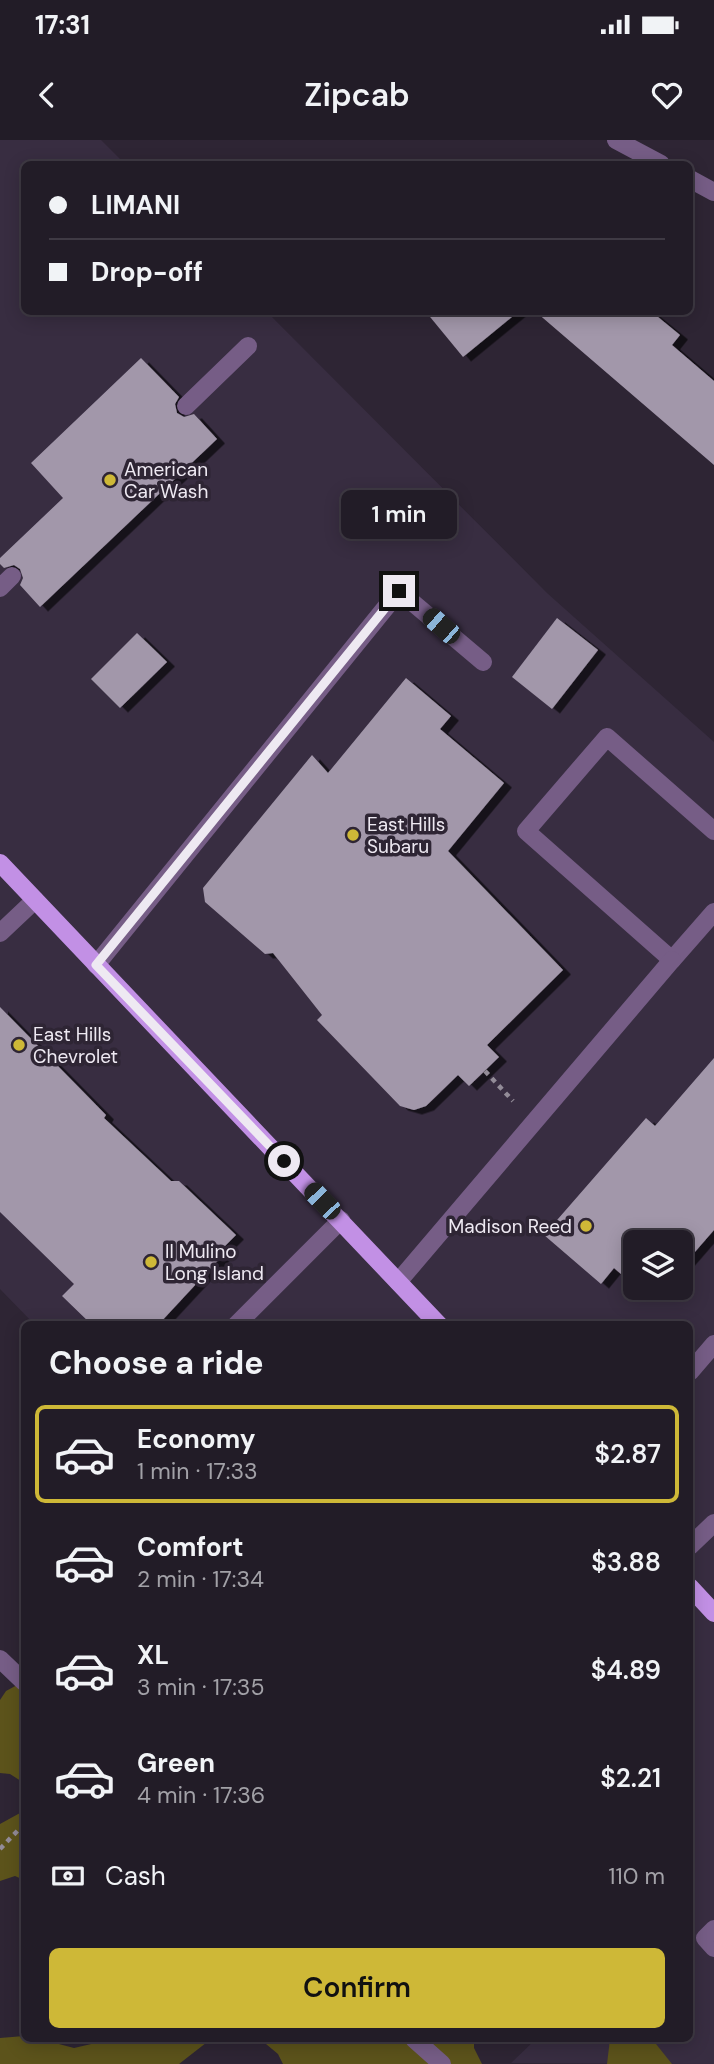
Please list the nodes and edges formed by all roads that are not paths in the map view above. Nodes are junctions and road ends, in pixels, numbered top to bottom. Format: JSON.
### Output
{"nodes":[{"id":1,"x":616,"y":140,"type":"edge"},
{"id":2,"x":656,"y":161,"type":"edge"},
{"id":3,"x":693,"y":181,"type":"edge"},
{"id":4,"x":714,"y":192,"type":"edge"},
{"id":5,"x":248,"y":346,"type":"dead end"},
{"id":6,"x":186,"y":406,"type":"dead end"},
{"id":7,"x":483,"y":662,"type":"dead end"},
{"id":8,"x":714,"y":831,"type":"edge"},
{"id":9,"x":0,"y":863,"type":"edge"},
{"id":10,"x":35,"y":900,"type":"junction"},
{"id":11,"x":714,"y":912,"type":"edge"},
{"id":12,"x":0,"y":933,"type":"edge"},
{"id":13,"x":672,"y":960,"type":"junction"},
{"id":14,"x":96,"y":965,"type":"junction"},
{"id":15,"x":341,"y":1220,"type":"junction"},
{"id":16,"x":398,"y":1282,"type":"junction"},
{"id":17,"x":240,"y":1321,"type":"edge"},
{"id":18,"x":435,"y":1321,"type":"edge"},
{"id":19,"x":714,"y":1344,"type":"edge"},
{"id":20,"x":693,"y":1368,"type":"edge"},
{"id":21,"x":714,"y":1523,"type":"edge"},
{"id":22,"x":693,"y":1543,"type":"edge"},
{"id":23,"x":693,"y":1590,"type":"edge"},
{"id":24,"x":714,"y":1613,"type":"edge"},
{"id":25,"x":0,"y":1659,"type":"edge"},
{"id":26,"x":21,"y":1679,"type":"edge"},
{"id":27,"x":714,"y":1929,"type":"edge"},
{"id":28,"x":714,"y":1948,"type":"edge"},
{"id":29,"x":417,"y":2042,"type":"edge"},
{"id":30,"x":442,"y":2064,"type":"edge"}],
"edges":[{"from":1,"to":2,"type":"street"},
{"from":3,"to":4,"type":"street"},
{"from":5,"to":6,"type":"street"},
{"from":7,"to":14,"type":"street"},
{"from":8,"to":13,"type":"street"},
{"from":9,"to":10,"type":"main road"},
{"from":10,"to":12,"type":"street"},
{"from":10,"to":14,"type":"main road"},
{"from":11,"to":13,"type":"street"},
{"from":13,"to":16,"type":"street"},
{"from":14,"to":15,"type":"main road"},
{"from":15,"to":16,"type":"main road"},
{"from":15,"to":17,"type":"street"},
{"from":16,"to":18,"type":"main road"},
{"from":19,"to":20,"type":"street"},
{"from":21,"to":22,"type":"street"},
{"from":23,"to":24,"type":"main road"},
{"from":25,"to":26,"type":"street"},
{"from":27,"to":28,"type":"street"},
{"from":29,"to":30,"type":"street"}]}
